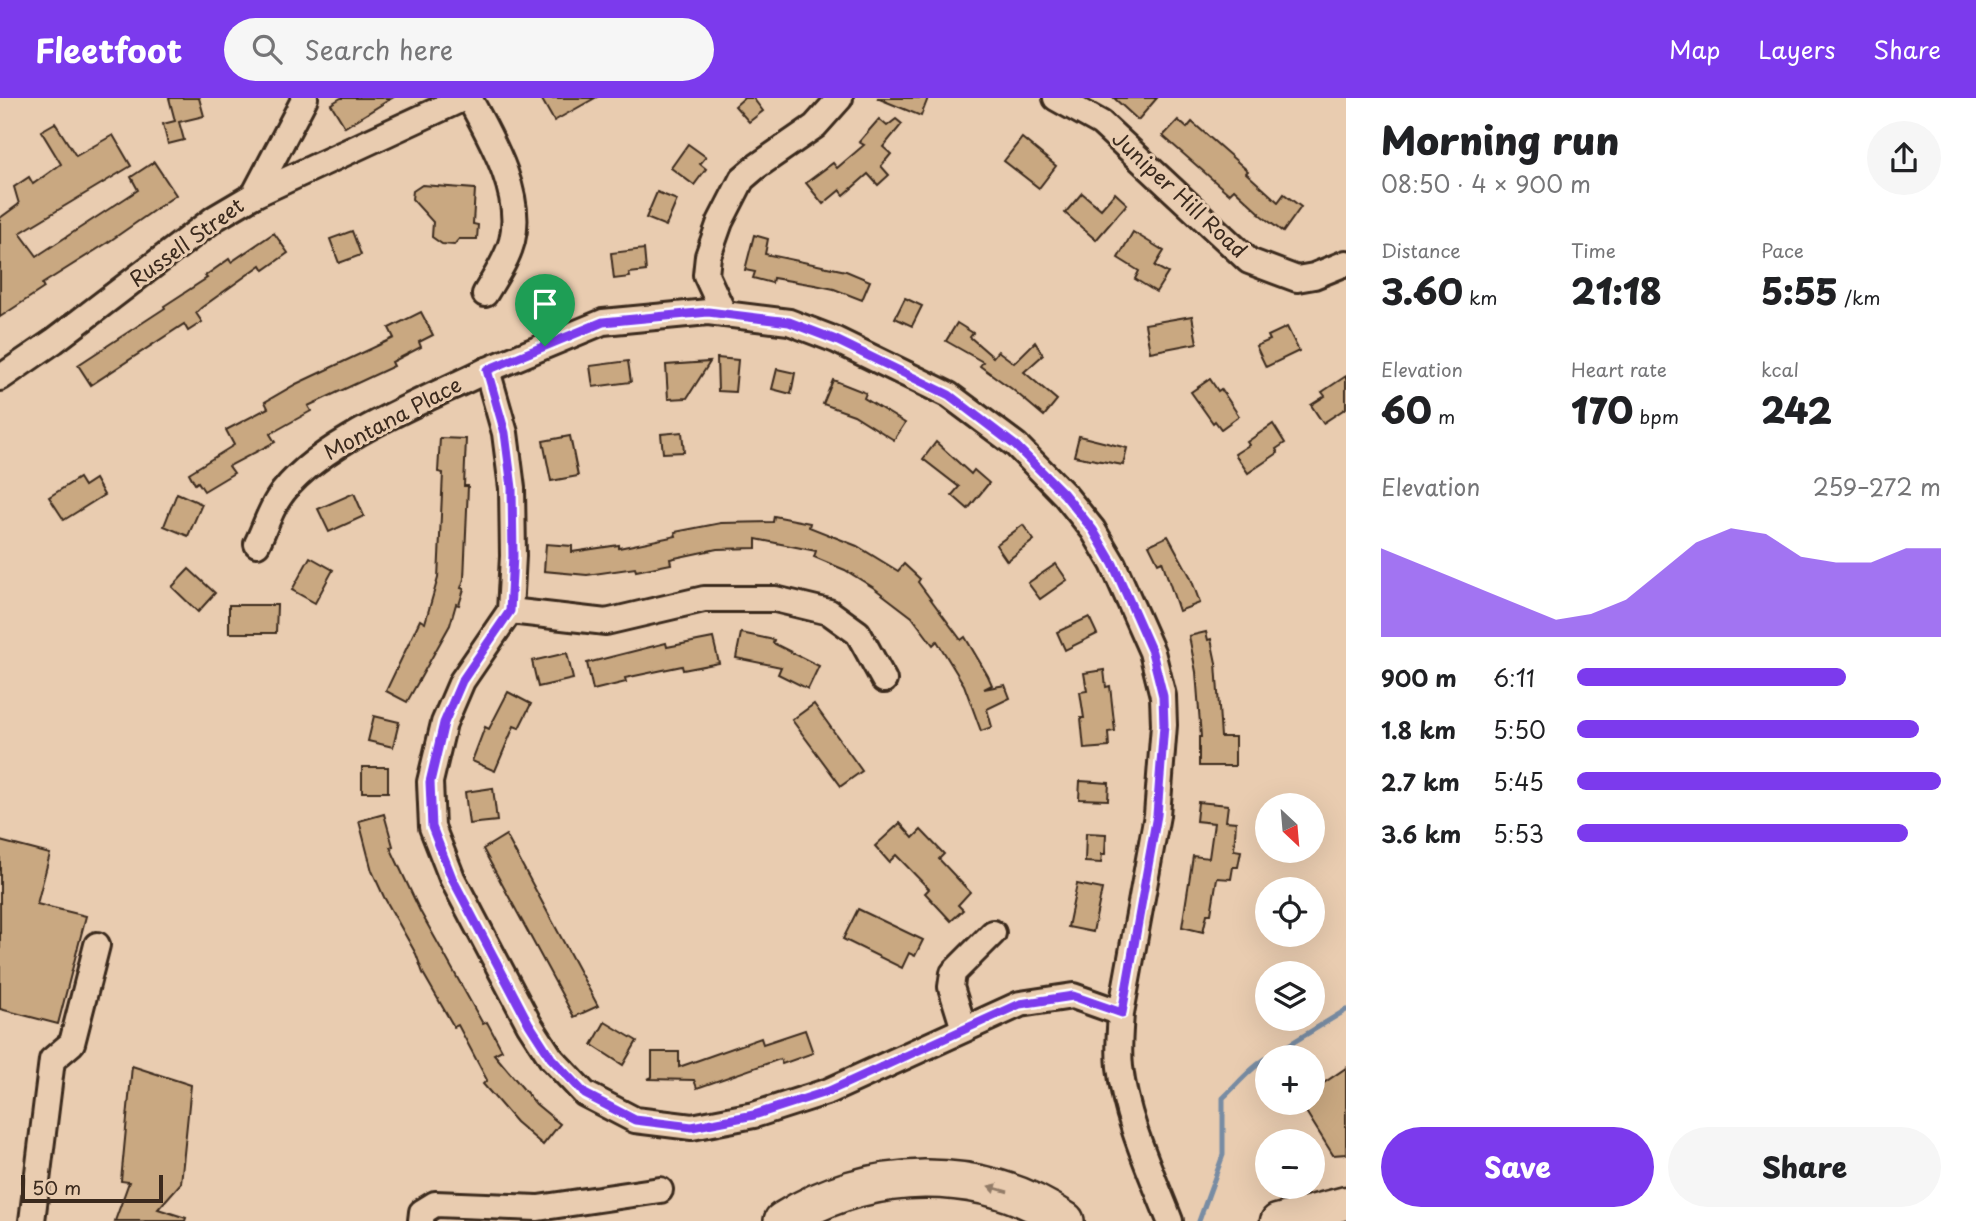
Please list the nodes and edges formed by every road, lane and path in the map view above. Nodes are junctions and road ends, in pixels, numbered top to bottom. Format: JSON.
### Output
{"nodes":[{"id":1,"x":305,"y":98,"type":"edge"},
{"id":2,"x":467,"y":98,"type":"edge"},
{"id":3,"x":840,"y":98,"type":"edge"},
{"id":4,"x":1056,"y":98,"type":"edge"},
{"id":5,"x":1088,"y":106,"type":"edge"},
{"id":6,"x":254,"y":195,"type":"junction"},
{"id":7,"x":1346,"y":263,"type":"edge"},
{"id":8,"x":485,"y":293,"type":"dead end"},
{"id":9,"x":724,"y":314,"type":"junction"},
{"id":10,"x":487,"y":370,"type":"junction"},
{"id":11,"x":0,"y":378,"type":"edge"},
{"id":12,"x":257,"y":544,"type":"dead end"},
{"id":13,"x":510,"y":611,"type":"junction"},
{"id":14,"x":884,"y":680,"type":"dead end"},
{"id":15,"x":993,"y":933,"type":"dead end"},
{"id":16,"x":97,"y":946,"type":"dead end"},
{"id":17,"x":1122,"y":1013,"type":"junction"},
{"id":18,"x":964,"y":1029,"type":"junction"},
{"id":19,"x":660,"y":1189,"type":"dead end"},
{"id":20,"x":1346,"y":1203,"type":"edge"},
{"id":21,"x":1063,"y":1219,"type":"edge"},
{"id":22,"x":32,"y":1221,"type":"edge"},
{"id":23,"x":421,"y":1221,"type":"edge"},
{"id":24,"x":783,"y":1221,"type":"edge"},
{"id":25,"x":1170,"y":1221,"type":"edge"},
{"id":26,"x":1277,"y":1221,"type":"edge"}],
"edges":[{"from":1,"to":6,"type":"street"},
{"from":2,"to":6,"type":"street","name":"Russell Street"},
{"from":2,"to":8,"type":"street"},
{"from":3,"to":9,"type":"street"},
{"from":4,"to":5,"type":"street","name":"Juniper Hill Road"},
{"from":5,"to":7,"type":"street","name":"Juniper Hill Road"},
{"from":6,"to":11,"type":"street","name":"Russell Street"},
{"from":9,"to":10,"type":"street","name":"Montana Place"},
{"from":9,"to":17,"type":"street","name":"Montana Place"},
{"from":10,"to":12,"type":"street","name":"Montana Place"},
{"from":10,"to":13,"type":"street"},
{"from":13,"to":14,"type":"street"},
{"from":13,"to":18,"type":"street"},
{"from":15,"to":18,"type":"street"},
{"from":16,"to":22,"type":"street"},
{"from":17,"to":18,"type":"street"},
{"from":17,"to":25,"type":"street","name":"Montana Place"},
{"from":19,"to":23,"type":"street"},
{"from":20,"to":26,"type":"main road"},
{"from":21,"to":24,"type":"highway","one_way":true}]}
